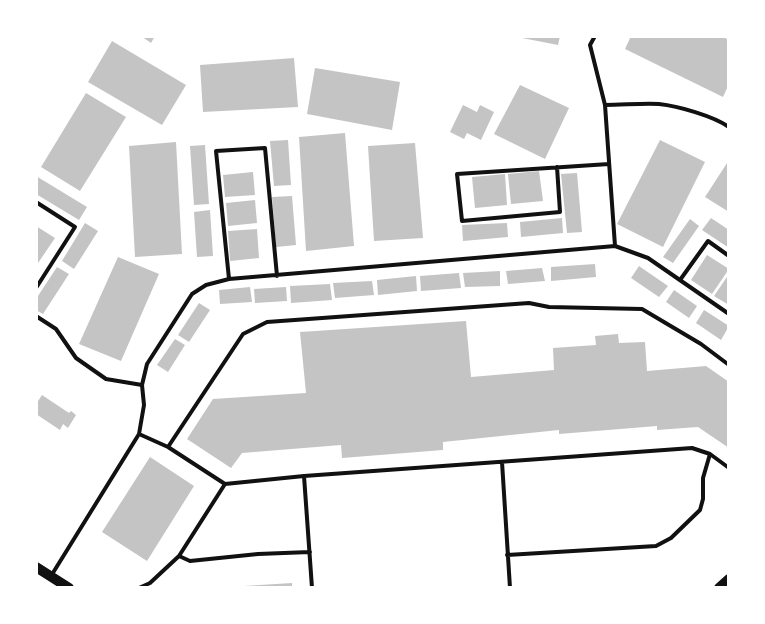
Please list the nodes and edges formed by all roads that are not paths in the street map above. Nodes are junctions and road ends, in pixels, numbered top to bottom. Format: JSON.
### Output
{"nodes":[{"id":1,"x":595,"y":36,"type":"edge"},
{"id":2,"x":605,"y":105,"type":"junction"},
{"id":3,"x":729,"y":127,"type":"edge"},
{"id":4,"x":609,"y":164,"type":"junction"},
{"id":5,"x":557,"y":167,"type":"junction"},
{"id":6,"x":36,"y":202,"type":"edge"},
{"id":7,"x":615,"y":246,"type":"junction"},
{"id":8,"x":729,"y":256,"type":"edge"},
{"id":9,"x":277,"y":276,"type":"junction"},
{"id":10,"x":229,"y":279,"type":"junction"},
{"id":11,"x":680,"y":280,"type":"junction"},
{"id":12,"x":36,"y":288,"type":"edge"},
{"id":13,"x":729,"y":314,"type":"edge"},
{"id":14,"x":36,"y":316,"type":"edge"},
{"id":15,"x":729,"y":364,"type":"edge"},
{"id":16,"x":142,"y":385,"type":"junction"},
{"id":17,"x":139,"y":434,"type":"junction"},
{"id":18,"x":168,"y":447,"type":"junction"},
{"id":19,"x":710,"y":454,"type":"junction"},
{"id":20,"x":502,"y":462,"type":"junction"},
{"id":21,"x":729,"y":468,"type":"edge"},
{"id":22,"x":304,"y":476,"type":"junction"},
{"id":23,"x":225,"y":484,"type":"junction"},
{"id":24,"x":310,"y":552,"type":"junction"},
{"id":25,"x":507,"y":555,"type":"junction"},
{"id":26,"x":179,"y":556,"type":"junction"},
{"id":27,"x":36,"y":567,"type":"edge"},
{"id":28,"x":51,"y":576,"type":"junction"},
{"id":29,"x":729,"y":579,"type":"edge"},
{"id":30,"x":69,"y":588,"type":"edge"},
{"id":31,"x":139,"y":588,"type":"edge"},
{"id":32,"x":312,"y":588,"type":"edge"},
{"id":33,"x":510,"y":588,"type":"edge"},
{"id":34,"x":719,"y":588,"type":"edge"}],
"edges":[{"from":1,"to":2,"type":"lane"},
{"from":2,"to":3,"type":"lane"},
{"from":2,"to":4,"type":"lane"},
{"from":4,"to":5,"type":"lane"},
{"from":4,"to":7,"type":"lane"},
{"from":5,"to":5,"type":"lane"},
{"from":6,"to":12,"type":"lane"},
{"from":7,"to":9,"type":"lane"},
{"from":7,"to":11,"type":"lane"},
{"from":8,"to":11,"type":"lane"},
{"from":9,"to":10,"type":"lane"},
{"from":9,"to":10,"type":"lane"},
{"from":10,"to":16,"type":"lane"},
{"from":11,"to":13,"type":"lane"},
{"from":14,"to":16,"type":"lane"},
{"from":15,"to":18,"type":"lane"},
{"from":16,"to":17,"type":"lane"},
{"from":17,"to":18,"type":"lane"},
{"from":17,"to":28,"type":"lane"},
{"from":18,"to":23,"type":"lane"},
{"from":19,"to":20,"type":"lane"},
{"from":19,"to":21,"type":"lane"},
{"from":19,"to":25,"type":"lane"},
{"from":20,"to":22,"type":"lane"},
{"from":20,"to":25,"type":"lane"},
{"from":22,"to":23,"type":"lane"},
{"from":22,"to":24,"type":"lane"},
{"from":23,"to":26,"type":"lane"},
{"from":24,"to":26,"type":"lane"},
{"from":24,"to":32,"type":"lane"},
{"from":25,"to":33,"type":"lane"},
{"from":26,"to":31,"type":"lane"},
{"from":27,"to":28,"type":"main road"},
{"from":28,"to":30,"type":"main road"},
{"from":29,"to":34,"type":"main road"}]}
